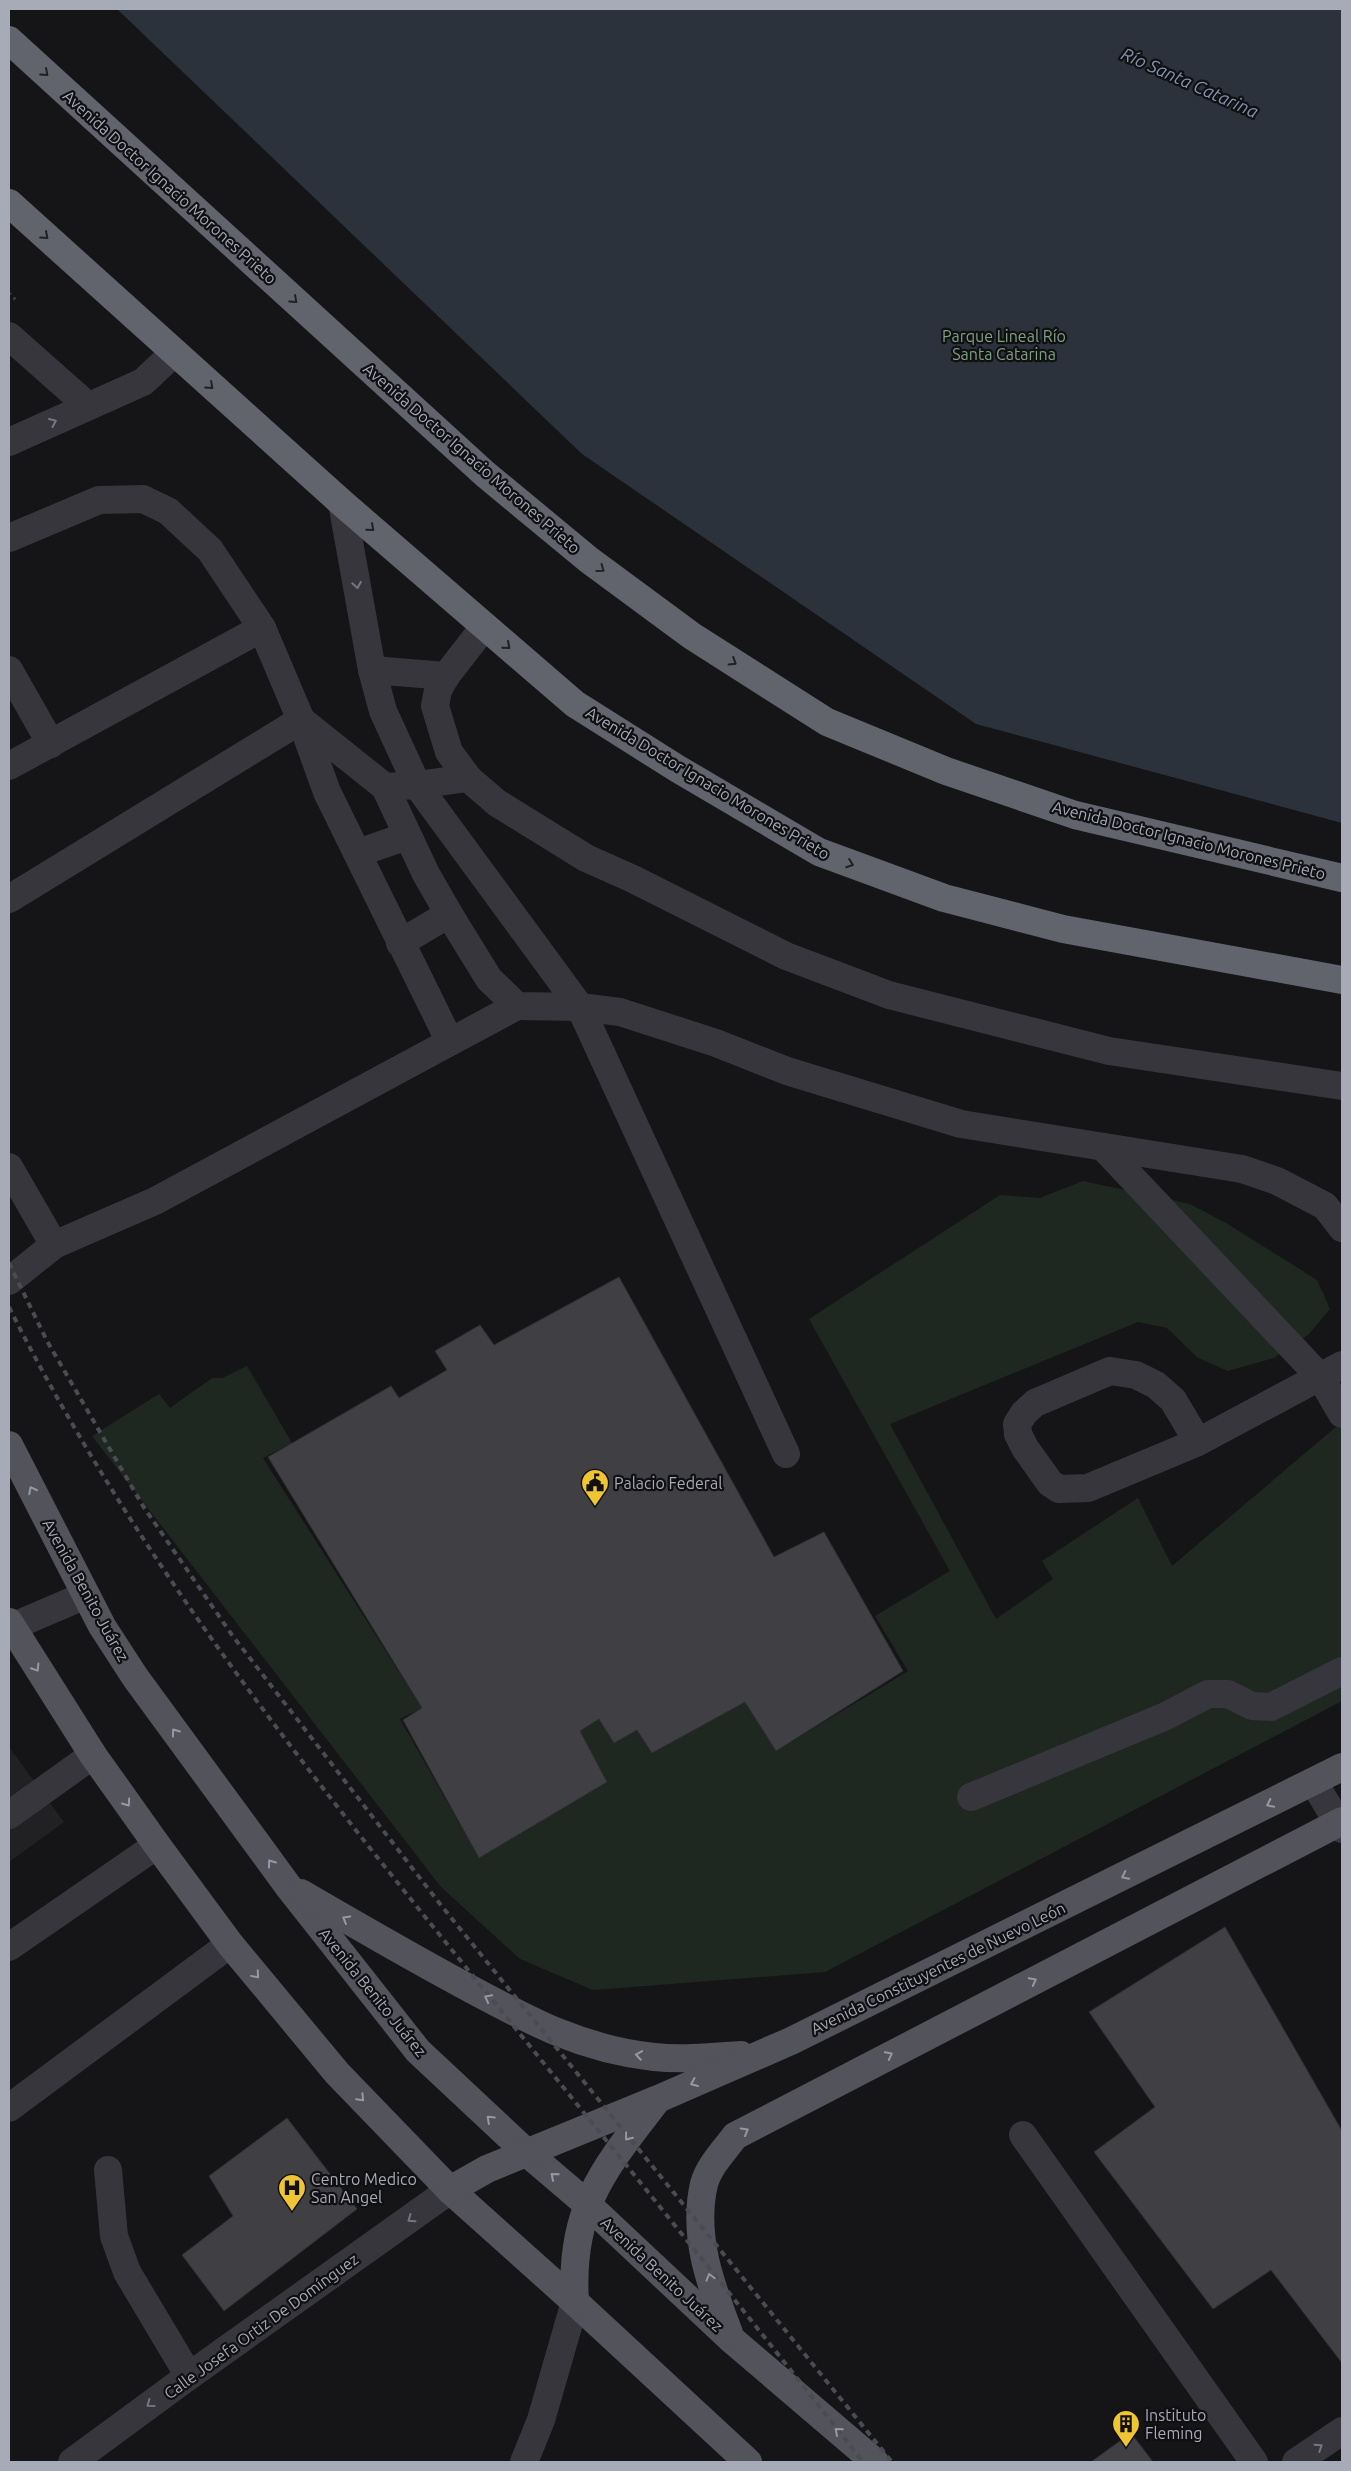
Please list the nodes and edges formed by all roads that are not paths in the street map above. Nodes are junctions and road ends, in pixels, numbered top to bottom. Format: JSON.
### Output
{"nodes":[{"id":1,"x":9,"y":40,"type":"edge"},
{"id":2,"x":9,"y":203,"type":"edge"},
{"id":3,"x":9,"y":336,"type":"edge"},
{"id":4,"x":174,"y":353,"type":"junction"},
{"id":5,"x":88,"y":406,"type":"junction"},
{"id":6,"x":9,"y":442,"type":"edge"},
{"id":7,"x":342,"y":503,"type":"junction"},
{"id":8,"x":9,"y":538,"type":"edge"},
{"id":9,"x":484,"y":627,"type":"junction"},
{"id":10,"x":262,"y":628,"type":"junction"},
{"id":11,"x":9,"y":670,"type":"edge"},
{"id":12,"x":372,"y":670,"type":"junction"},
{"id":13,"x":446,"y":676,"type":"junction"},
{"id":14,"x":301,"y":720,"type":"junction"},
{"id":15,"x":51,"y":744,"type":"junction"},
{"id":16,"x":9,"y":766,"type":"edge"},
{"id":17,"x":468,"y":778,"type":"junction"},
{"id":18,"x":417,"y":785,"type":"junction"},
{"id":19,"x":385,"y":788,"type":"junction"},
{"id":20,"x":408,"y":836,"type":"junction"},
{"id":21,"x":358,"y":853,"type":"junction"},
{"id":22,"x":1342,"y":878,"type":"edge"},
{"id":23,"x":9,"y":899,"type":"edge"},
{"id":24,"x":449,"y":914,"type":"junction"},
{"id":25,"x":400,"y":943,"type":"junction"},
{"id":26,"x":1342,"y":980,"type":"edge"},
{"id":27,"x":517,"y":1006,"type":"junction"},
{"id":28,"x":580,"y":1007,"type":"junction"},
{"id":29,"x":450,"y":1042,"type":"junction"},
{"id":30,"x":1342,"y":1086,"type":"edge"},
{"id":31,"x":1103,"y":1147,"type":"junction"},
{"id":32,"x":9,"y":1167,"type":"edge"},
{"id":33,"x":1342,"y":1228,"type":"edge"},
{"id":34,"x":54,"y":1245,"type":"junction"},
{"id":35,"x":9,"y":1281,"type":"edge"},
{"id":36,"x":1332,"y":1371,"type":"edge"},
{"id":37,"x":1342,"y":1414,"type":"edge"},
{"id":38,"x":1198,"y":1442,"type":"junction"},
{"id":39,"x":9,"y":1445,"type":"edge"},
{"id":40,"x":786,"y":1454,"type":"dead end"},
{"id":41,"x":86,"y":1595,"type":"junction"},
{"id":42,"x":10,"y":1625,"type":"edge"},
{"id":43,"x":1342,"y":1671,"type":"edge"},
{"id":44,"x":93,"y":1755,"type":"junction"},
{"id":45,"x":1342,"y":1767,"type":"edge"},
{"id":46,"x":1314,"y":1783,"type":"junction"},
{"id":47,"x":971,"y":1797,"type":"dead end"},
{"id":48,"x":9,"y":1815,"type":"edge"},
{"id":49,"x":1341,"y":1824,"type":"edge"},
{"id":50,"x":157,"y":1845,"type":"junction"},
{"id":51,"x":288,"y":1886,"type":"junction"},
{"id":52,"x":12,"y":1938,"type":"edge"},
{"id":53,"x":230,"y":1944,"type":"junction"},
{"id":54,"x":791,"y":2041,"type":"junction"},
{"id":55,"x":658,"y":2099,"type":"junction"},
{"id":56,"x":9,"y":2108,"type":"edge"},
{"id":57,"x":1023,"y":2135,"type":"dead end"},
{"id":58,"x":526,"y":2152,"type":"junction"},
{"id":59,"x":108,"y":2170,"type":"dead end"},
{"id":60,"x":450,"y":2190,"type":"junction"},
{"id":61,"x":587,"y":2204,"type":"junction"},
{"id":62,"x":575,"y":2302,"type":"junction"},
{"id":63,"x":731,"y":2339,"type":"junction"},
{"id":64,"x":189,"y":2376,"type":"junction"},
{"id":65,"x":1342,"y":2431,"type":"edge"},
{"id":66,"x":72,"y":2462,"type":"edge"},
{"id":67,"x":524,"y":2462,"type":"edge"},
{"id":68,"x":748,"y":2462,"type":"edge"},
{"id":69,"x":875,"y":2462,"type":"edge"},
{"id":70,"x":1254,"y":2462,"type":"edge"},
{"id":71,"x":1296,"y":2462,"type":"edge"}],
"edges":[{"from":1,"to":22,"type":"highway","name":"Avenida Doctor Ignacio Morones Prieto","one_way":true},
{"from":2,"to":4,"type":"highway","name":"Avenida Doctor Ignacio Morones Prieto","one_way":true},
{"from":3,"to":5,"type":"street"},
{"from":4,"to":5,"type":"street"},
{"from":4,"to":7,"type":"highway","name":"Avenida Doctor Ignacio Morones Prieto","one_way":true},
{"from":6,"to":5,"type":"street","one_way":true},
{"from":7,"to":9,"type":"highway","name":"Avenida Doctor Ignacio Morones Prieto","one_way":true},
{"from":7,"to":12,"type":"street","one_way":true},
{"from":8,"to":10,"type":"street"},
{"from":9,"to":13,"type":"street"},
{"from":9,"to":26,"type":"highway","name":"Avenida Doctor Ignacio Morones Prieto","one_way":true},
{"from":10,"to":14,"type":"street"},
{"from":10,"to":15,"type":"street"},
{"from":11,"to":15,"type":"street"},
{"from":12,"to":13,"type":"street"},
{"from":12,"to":18,"type":"street"},
{"from":13,"to":17,"type":"street"},
{"from":14,"to":19,"type":"street"},
{"from":14,"to":21,"type":"street"},
{"from":14,"to":23,"type":"street"},
{"from":15,"to":16,"type":"street"},
{"from":17,"to":18,"type":"street"},
{"from":17,"to":30,"type":"street"},
{"from":18,"to":19,"type":"street"},
{"from":18,"to":28,"type":"street"},
{"from":19,"to":20,"type":"street"},
{"from":20,"to":21,"type":"street"},
{"from":20,"to":24,"type":"street"},
{"from":21,"to":25,"type":"street"},
{"from":24,"to":25,"type":"street"},
{"from":24,"to":27,"type":"street"},
{"from":25,"to":29,"type":"street"},
{"from":27,"to":28,"type":"street"},
{"from":27,"to":29,"type":"street"},
{"from":28,"to":31,"type":"street"},
{"from":28,"to":40,"type":"street"},
{"from":29,"to":34,"type":"street"},
{"from":31,"to":33,"type":"street"},
{"from":31,"to":36,"type":"street"},
{"from":32,"to":34,"type":"street"},
{"from":34,"to":35,"type":"street"},
{"from":36,"to":37,"type":"street"},
{"from":36,"to":38,"type":"street"},
{"from":38,"to":38,"type":"street"},
{"from":41,"to":39,"type":"main road","name":"Avenida Benito Juárez","one_way":true},
{"from":41,"to":42,"type":"street"},
{"from":51,"to":41,"type":"main road","name":"Avenida Benito Juárez","one_way":true},
{"from":42,"to":44,"type":"main road","one_way":true},
{"from":43,"to":47,"type":"street"},
{"from":44,"to":48,"type":"street"},
{"from":44,"to":50,"type":"main road","one_way":true},
{"from":45,"to":46,"type":"main road","name":"Avenida Constituyentes de Nuevo León"},
{"from":46,"to":49,"type":"street"},
{"from":46,"to":54,"type":"main road","name":"Avenida Constituyentes de Nuevo León","one_way":true},
{"from":63,"to":49,"type":"main road","one_way":true},
{"from":50,"to":52,"type":"street"},
{"from":50,"to":53,"type":"main road"},
{"from":54,"to":51,"type":"main road","one_way":true},
{"from":58,"to":51,"type":"main road","name":"Avenida Benito Juárez","one_way":true},
{"from":53,"to":56,"type":"street"},
{"from":53,"to":60,"type":"main road","one_way":true},
{"from":54,"to":55,"type":"main road","name":"Avenida Constituyentes de Nuevo León","one_way":true},
{"from":55,"to":58,"type":"main road","name":"Avenida Constituyentes de Nuevo León"},
{"from":55,"to":61,"type":"main road","one_way":true},
{"from":57,"to":70,"type":"street"},
{"from":58,"to":60,"type":"main road","name":"Avenida Constituyentes de Nuevo León"},
{"from":61,"to":58,"type":"main road","name":"Avenida Benito Juárez","one_way":true},
{"from":59,"to":64,"type":"street"},
{"from":60,"to":62,"type":"main road"},
{"from":60,"to":64,"type":"street","name":"Calle Josefa Ortiz De Domínguez","one_way":true},
{"from":61,"to":62,"type":"main road"},
{"from":61,"to":63,"type":"main road","name":"Avenida Benito Juárez"},
{"from":62,"to":67,"type":"street"},
{"from":62,"to":68,"type":"main road"},
{"from":69,"to":63,"type":"main road","name":"Avenida Benito Juárez","one_way":true},
{"from":64,"to":66,"type":"street","name":"Calle Josefa Ortiz De Domínguez","one_way":true},
{"from":71,"to":65,"type":"street","one_way":true}]}
